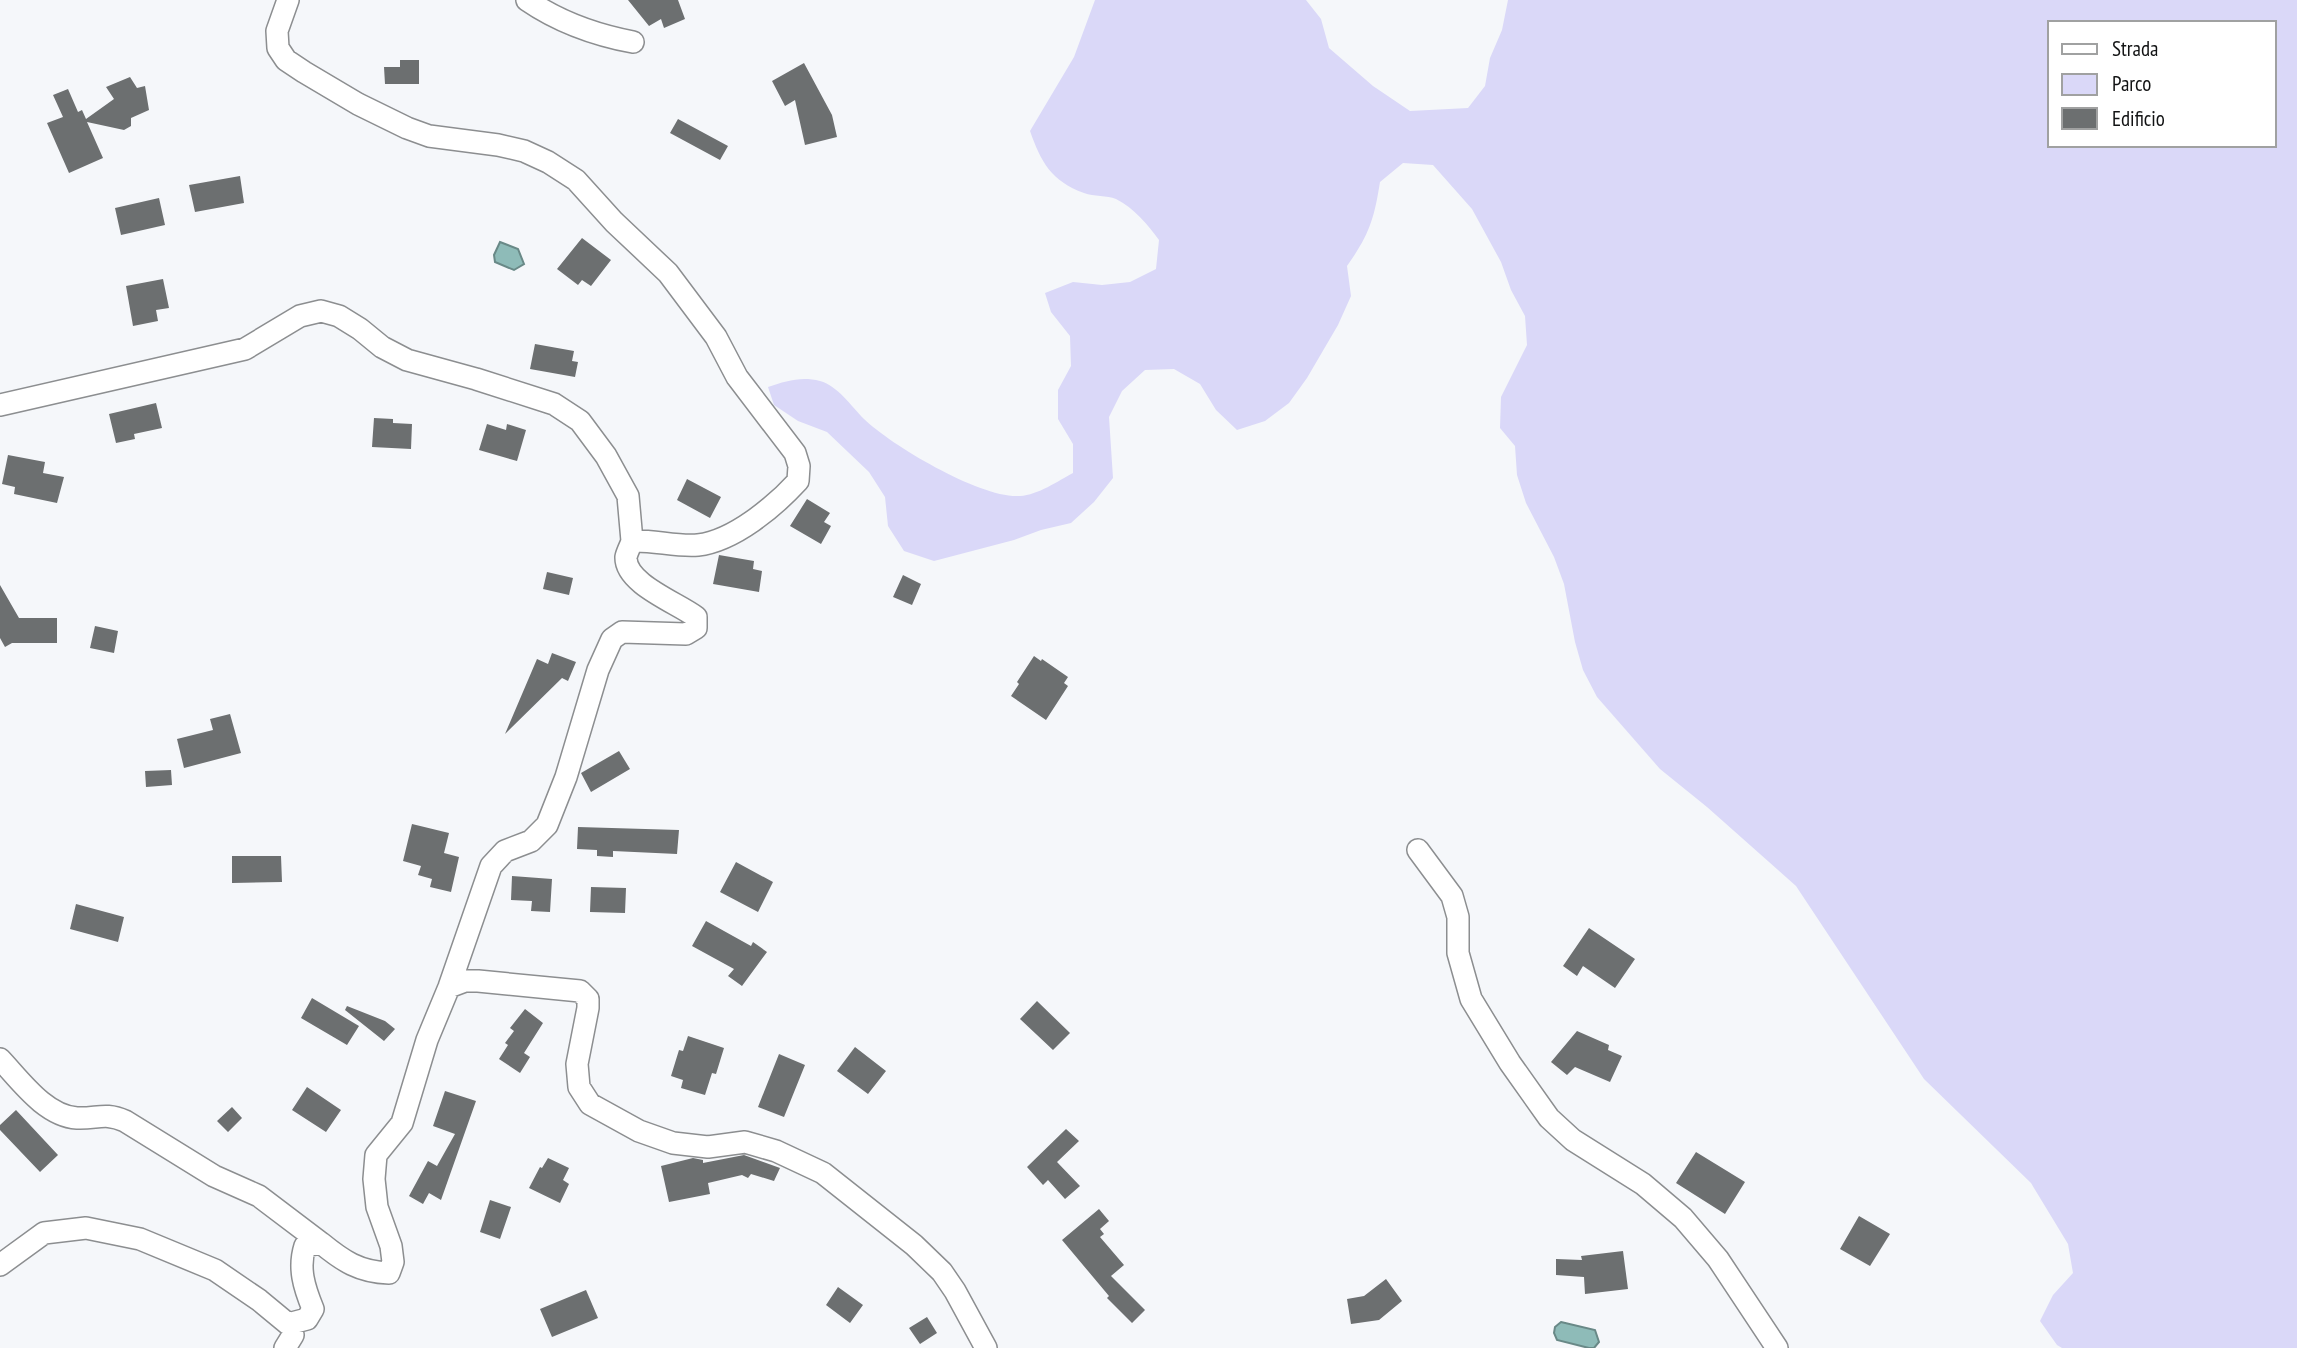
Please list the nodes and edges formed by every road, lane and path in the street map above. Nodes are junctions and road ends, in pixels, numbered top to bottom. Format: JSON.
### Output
{"nodes":[{"id":1,"x":288,"y":0,"type":"edge"},
{"id":2,"x":527,"y":0,"type":"edge"},
{"id":3,"x":633,"y":42,"type":"dead end"},
{"id":4,"x":0,"y":405,"type":"edge"},
{"id":5,"x":632,"y":541,"type":"junction"},
{"id":6,"x":1418,"y":850,"type":"dead end"},
{"id":7,"x":449,"y":987,"type":"junction"},
{"id":8,"x":0,"y":1059,"type":"edge"},
{"id":9,"x":321,"y":1243,"type":"junction"},
{"id":10,"x":0,"y":1265,"type":"edge"},
{"id":11,"x":986,"y":1348,"type":"edge"},
{"id":12,"x":1777,"y":1348,"type":"edge"}],
"edges":[{"from":1,"to":5,"type":"street"},
{"from":2,"to":3,"type":"street"},
{"from":4,"to":5,"type":"street"},
{"from":5,"to":7,"type":"street"},
{"from":6,"to":12,"type":"street"},
{"from":7,"to":9,"type":"street"},
{"from":7,"to":11,"type":"street"},
{"from":8,"to":9,"type":"street"},
{"from":9,"to":10,"type":"street"}]}
